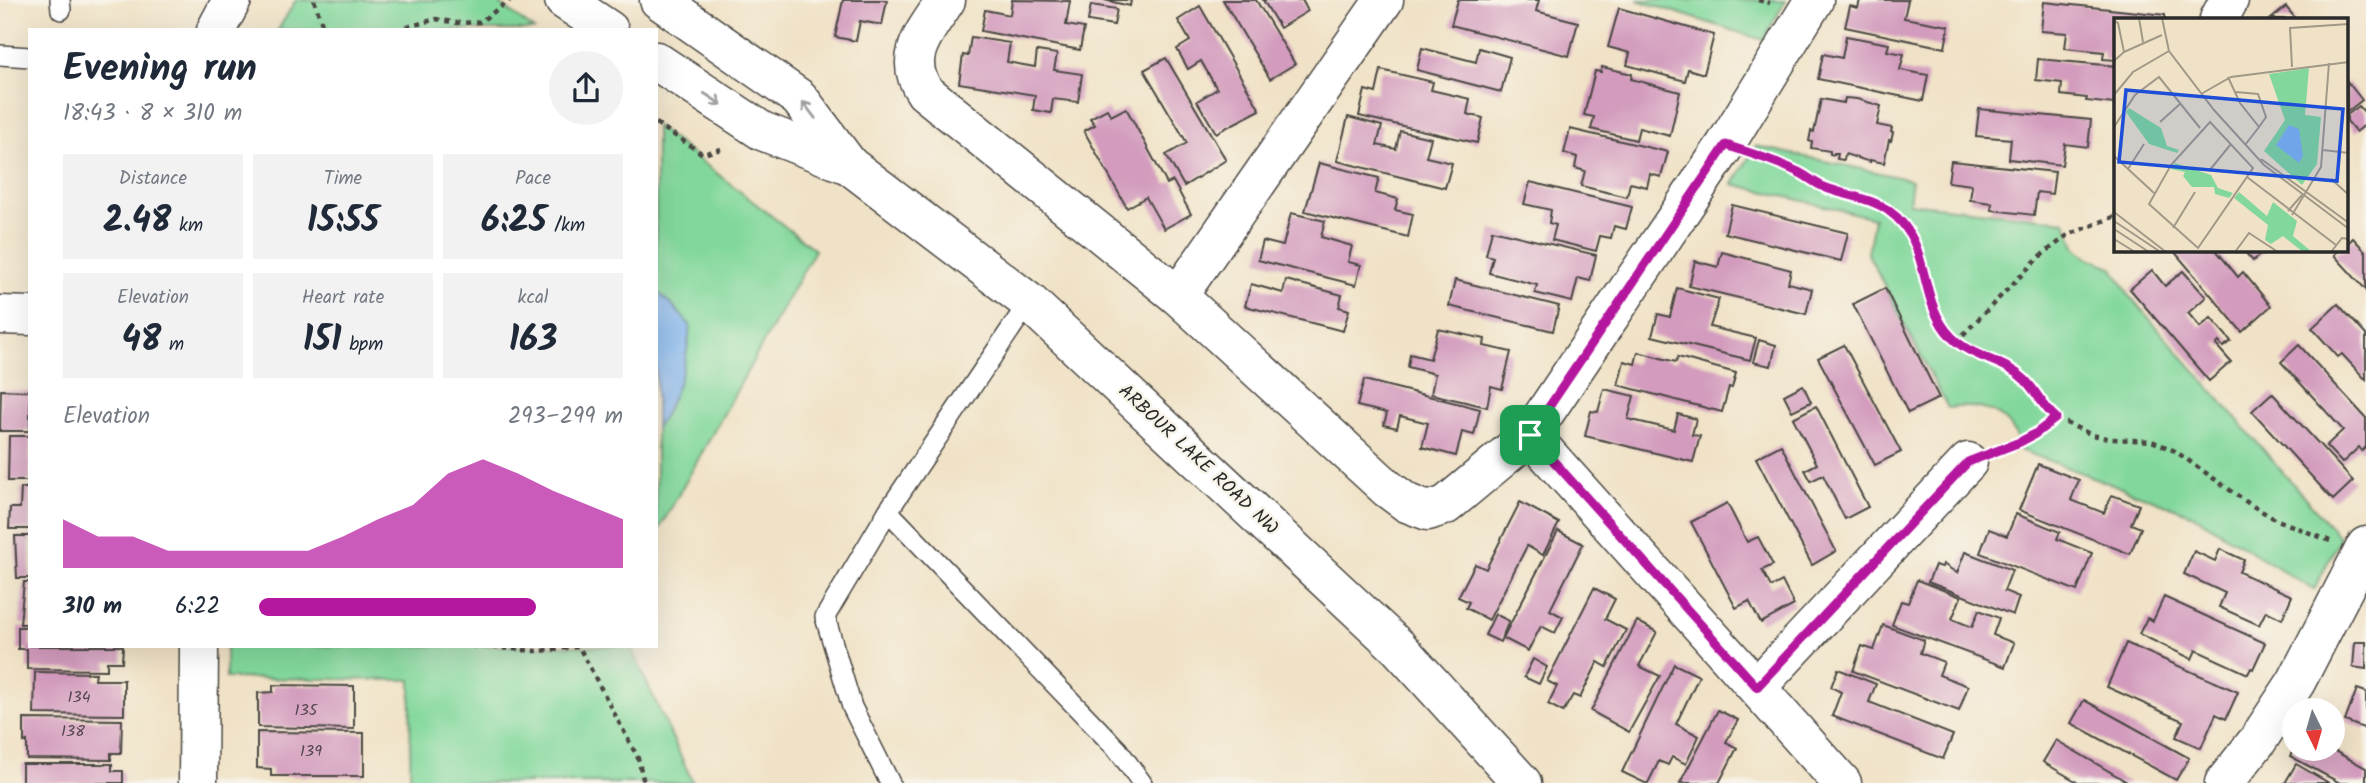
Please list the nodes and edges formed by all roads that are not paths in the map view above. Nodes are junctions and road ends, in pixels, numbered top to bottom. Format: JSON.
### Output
{"nodes":[{"id":1,"x":232,"y":0,"type":"edge"},
{"id":2,"x":564,"y":0,"type":"edge"},
{"id":3,"x":659,"y":0,"type":"edge"},
{"id":4,"x":946,"y":0,"type":"edge"},
{"id":5,"x":1384,"y":0,"type":"edge"},
{"id":6,"x":1814,"y":0,"type":"edge"},
{"id":7,"x":2229,"y":0,"type":"edge"},
{"id":8,"x":2220,"y":18,"type":"edge"},
{"id":9,"x":217,"y":28,"type":"edge"},
{"id":10,"x":606,"y":28,"type":"edge"},
{"id":11,"x":0,"y":55,"type":"edge"},
{"id":12,"x":28,"y":57,"type":"edge"},
{"id":13,"x":658,"y":62,"type":"edge"},
{"id":14,"x":849,"y":165,"type":"junction"},
{"id":15,"x":1178,"y":296,"type":"junction"},
{"id":16,"x":1029,"y":302,"type":"junction"},
{"id":17,"x":0,"y":315,"type":"edge"},
{"id":18,"x":28,"y":316,"type":"edge"},
{"id":19,"x":1530,"y":435,"type":"junction"},
{"id":20,"x":1968,"y":462,"type":"road end"},
{"id":21,"x":888,"y":511,"type":"junction"},
{"id":22,"x":2365,"y":549,"type":"edge"},
{"id":23,"x":199,"y":648,"type":"edge"},
{"id":24,"x":1757,"y":687,"type":"junction"},
{"id":25,"x":198,"y":783,"type":"edge"},
{"id":26,"x":890,"y":783,"type":"edge"},
{"id":27,"x":1142,"y":783,"type":"edge"},
{"id":28,"x":1522,"y":783,"type":"edge"},
{"id":29,"x":1842,"y":783,"type":"edge"},
{"id":30,"x":2224,"y":783,"type":"edge"}],
"edges":[{"from":1,"to":9,"type":"street"},
{"from":2,"to":10,"type":"street"},
{"from":14,"to":3,"type":"street","name":"ARBOUR LAKE ROAD NW","one_way":true},
{"from":4,"to":15,"type":"street"},
{"from":5,"to":15,"type":"street"},
{"from":6,"to":19,"type":"street"},
{"from":7,"to":8,"type":"street"},
{"from":11,"to":12,"type":"lane"},
{"from":13,"to":14,"type":"street","name":"ARBOUR LAKE ROAD NW","one_way":true},
{"from":14,"to":16,"type":"street","name":"ARBOUR LAKE ROAD NW"},
{"from":15,"to":19,"type":"street"},
{"from":16,"to":21,"type":"lane"},
{"from":16,"to":28,"type":"street","name":"ARBOUR LAKE ROAD NW"},
{"from":17,"to":18,"type":"street"},
{"from":19,"to":24,"type":"street"},
{"from":20,"to":24,"type":"street"},
{"from":21,"to":26,"type":"lane"},
{"from":21,"to":27,"type":"lane"},
{"from":22,"to":30,"type":"street"},
{"from":23,"to":25,"type":"street"},
{"from":24,"to":29,"type":"street"}]}
